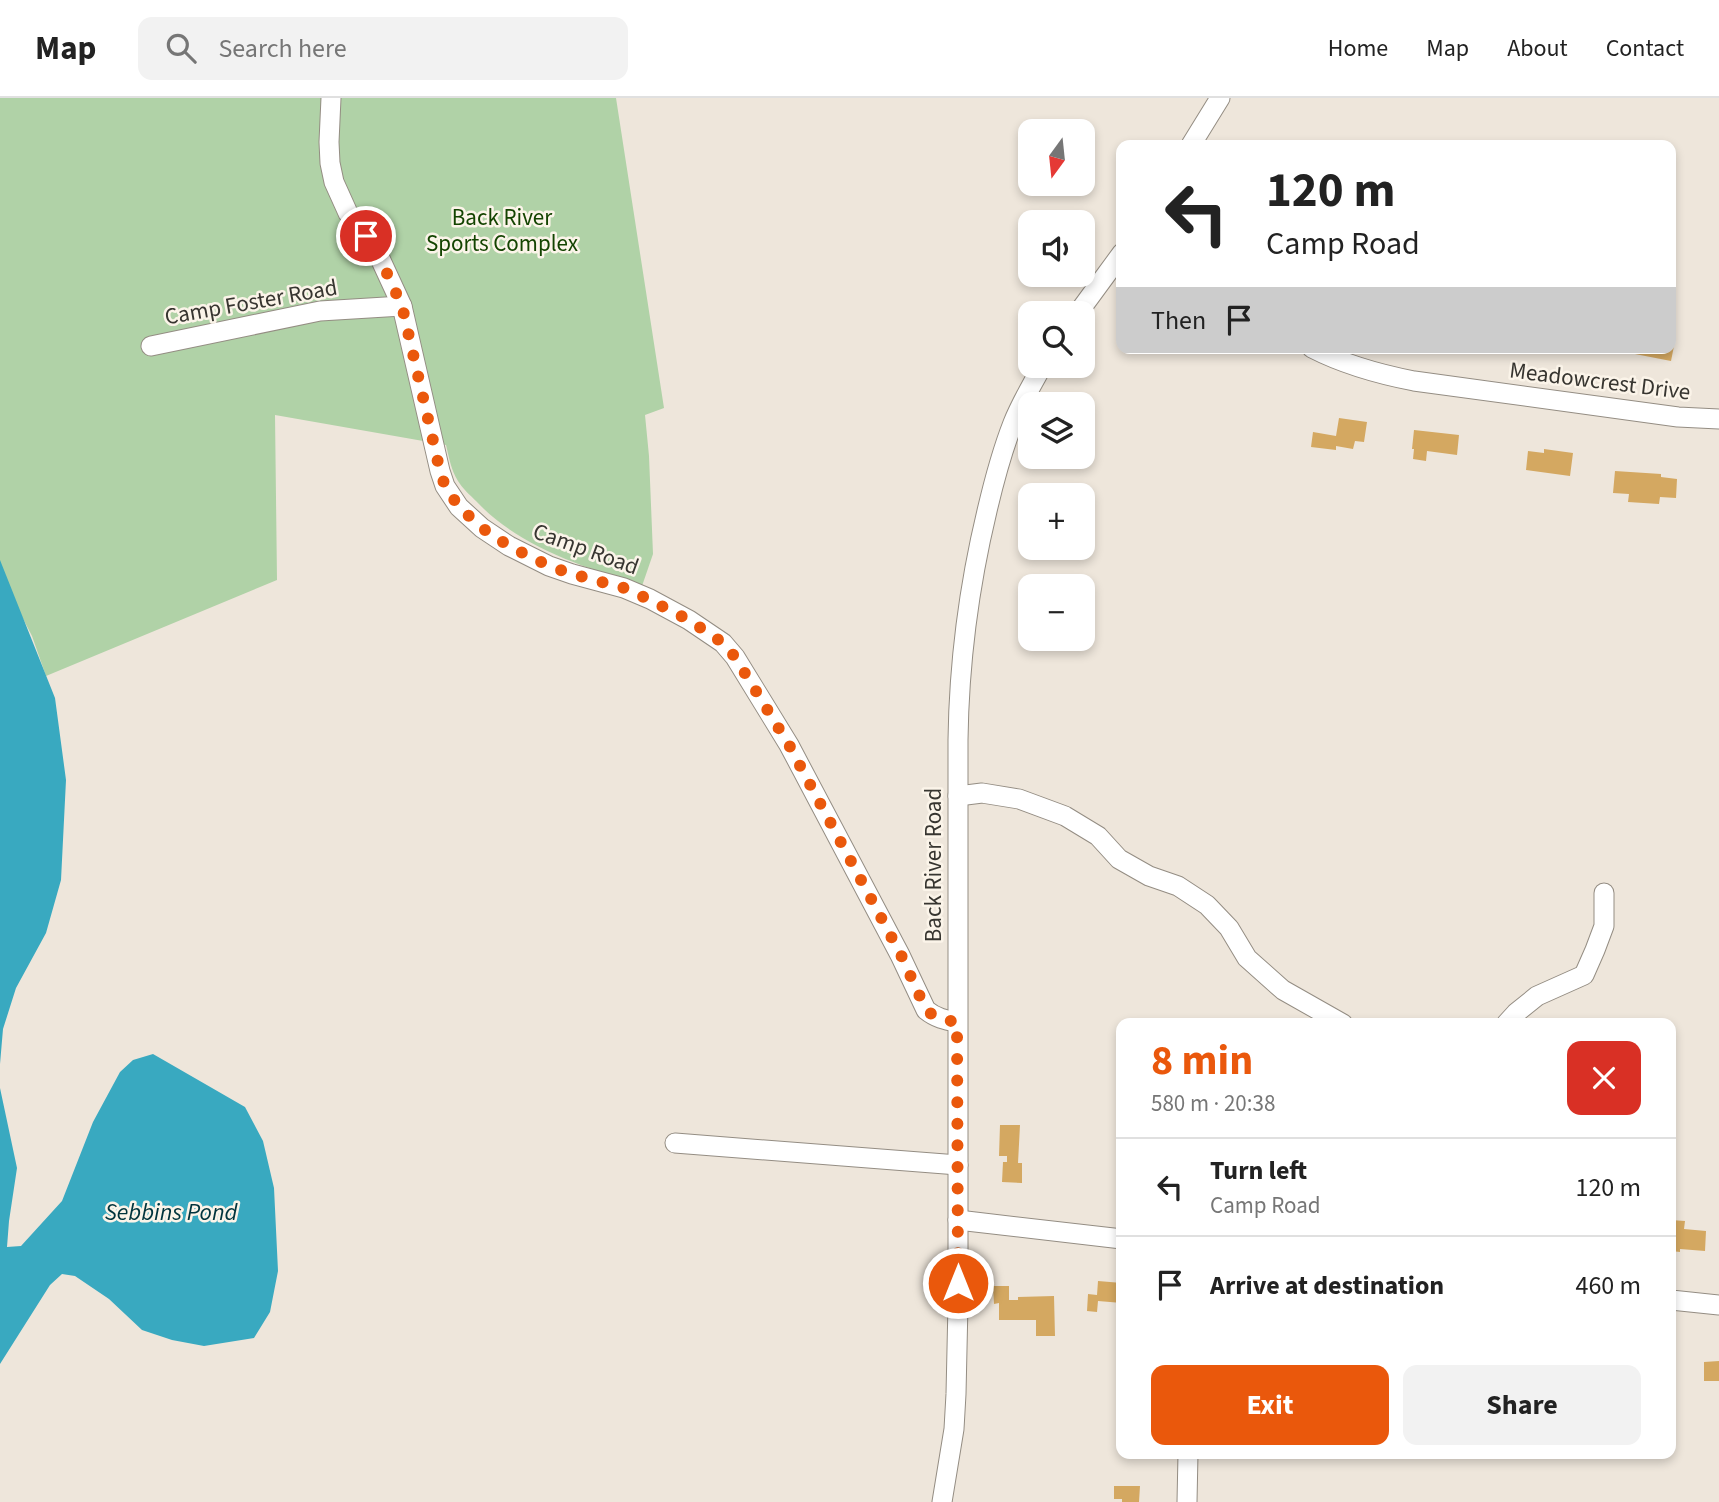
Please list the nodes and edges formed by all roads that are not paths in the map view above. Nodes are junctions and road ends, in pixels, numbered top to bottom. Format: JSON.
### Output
{"nodes":[{"id":1,"x":331,"y":98,"type":"edge"},
{"id":2,"x":1220,"y":98,"type":"edge"},
{"id":3,"x":1194,"y":140,"type":"edge"},
{"id":4,"x":1116,"y":261,"type":"edge"},
{"id":5,"x":1087,"y":301,"type":"edge"},
{"id":6,"x":402,"y":306,"type":"junction"},
{"id":7,"x":151,"y":346,"type":"dead end"},
{"id":8,"x":1324,"y":354,"type":"edge"},
{"id":9,"x":1035,"y":378,"type":"edge"},
{"id":10,"x":1719,"y":419,"type":"edge"},
{"id":11,"x":958,"y":796,"type":"junction"},
{"id":12,"x":1604,"y":893,"type":"dead end"},
{"id":13,"x":1332,"y":1018,"type":"edge"},
{"id":14,"x":1511,"y":1018,"type":"edge"},
{"id":15,"x":957,"y":1022,"type":"junction"},
{"id":16,"x":675,"y":1143,"type":"dead end"},
{"id":17,"x":958,"y":1165,"type":"junction"},
{"id":18,"x":958,"y":1220,"type":"junction"},
{"id":19,"x":1116,"y":1239,"type":"edge"},
{"id":20,"x":1676,"y":1301,"type":"edge"},
{"id":21,"x":1719,"y":1305,"type":"edge"},
{"id":22,"x":1188,"y":1459,"type":"edge"},
{"id":23,"x":942,"y":1502,"type":"edge"},
{"id":24,"x":1187,"y":1502,"type":"edge"}],
"edges":[{"from":1,"to":6,"type":"street","name":"Camp Road"},
{"from":2,"to":3,"type":"street"},
{"from":4,"to":5,"type":"street"},
{"from":6,"to":7,"type":"street","name":"Camp Foster Road"},
{"from":6,"to":15,"type":"street","name":"Camp Road"},
{"from":8,"to":10,"type":"street","name":"Meadowcrest Drive"},
{"from":9,"to":11,"type":"street","name":"Back River Road"},
{"from":11,"to":13,"type":"street"},
{"from":11,"to":15,"type":"street","name":"Back River Road"},
{"from":12,"to":14,"type":"street"},
{"from":15,"to":17,"type":"street","name":"Back River Road"},
{"from":16,"to":17,"type":"street"},
{"from":17,"to":18,"type":"street","name":"Back River Road"},
{"from":18,"to":19,"type":"street"},
{"from":18,"to":23,"type":"street","name":"Back River Road"},
{"from":20,"to":21,"type":"street"},
{"from":22,"to":24,"type":"street"}]}
